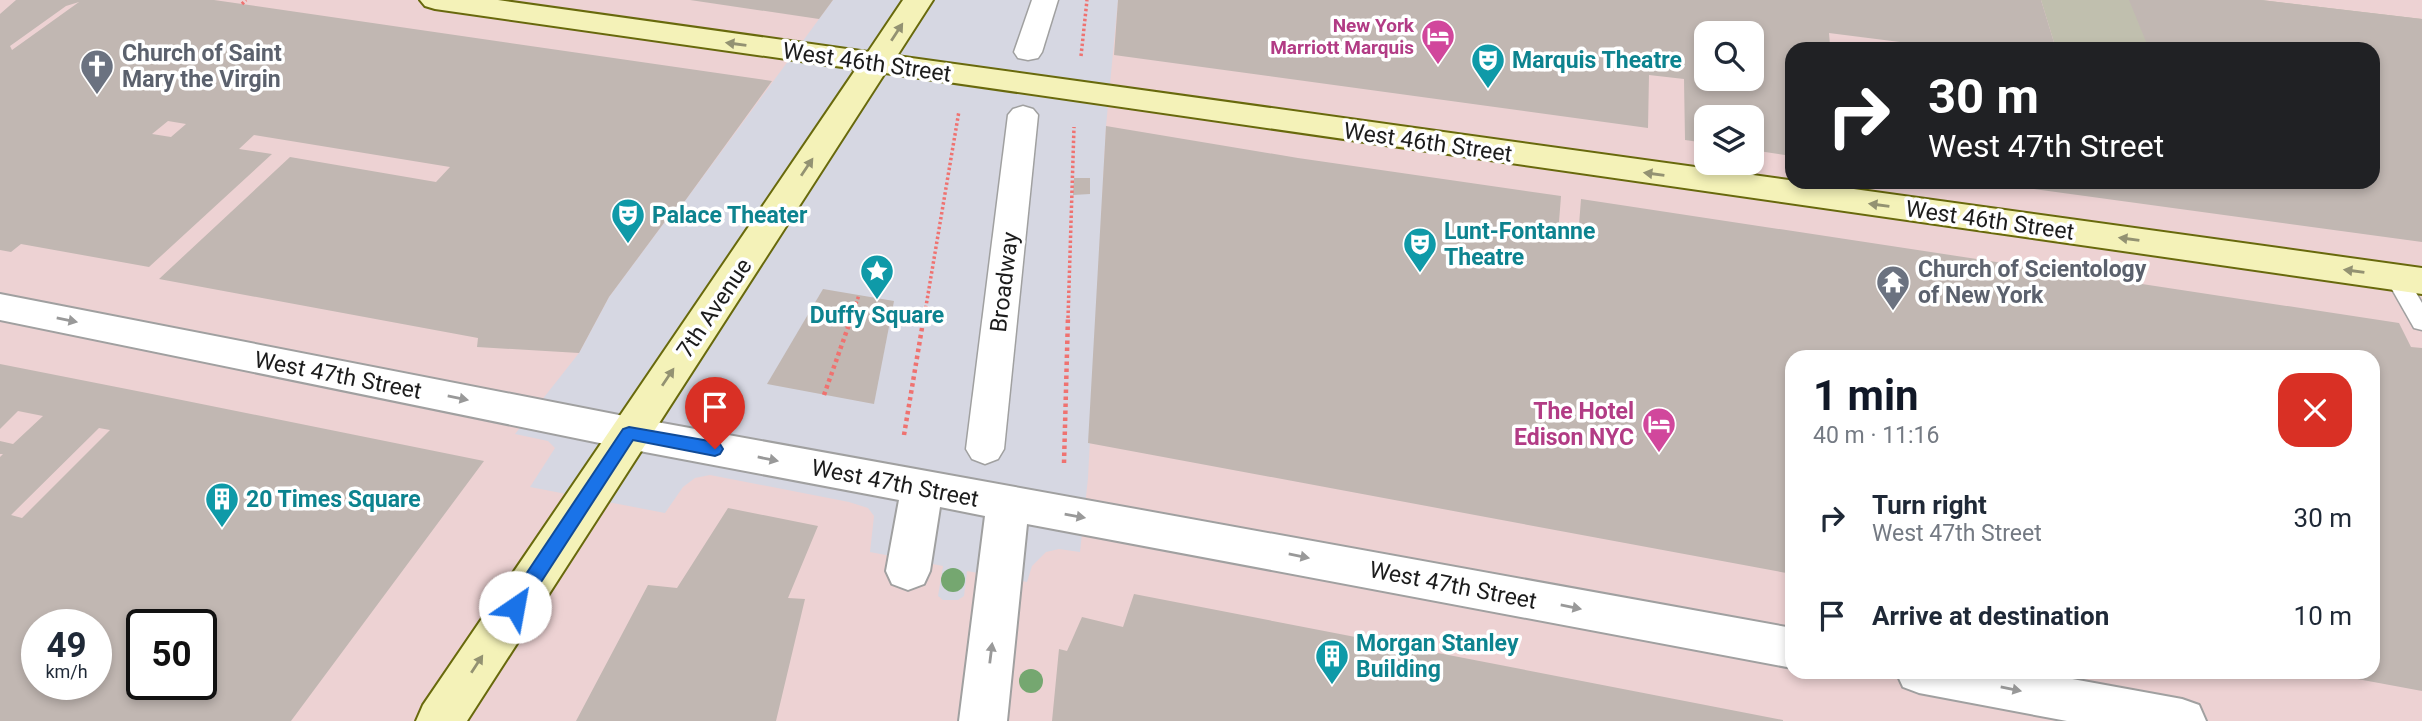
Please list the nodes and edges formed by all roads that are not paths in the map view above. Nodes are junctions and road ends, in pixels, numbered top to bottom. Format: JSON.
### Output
{"nodes":[{"id":1,"x":435,"y":0,"type":"edge"},
{"id":2,"x":918,"y":0,"type":"edge"},
{"id":3,"x":1045,"y":0,"type":"edge"},
{"id":4,"x":1028,"y":52,"type":"dead end"},
{"id":5,"x":877,"y":64,"type":"junction"},
{"id":6,"x":1023,"y":115,"type":"dead end"},
{"id":7,"x":2409,"y":279,"type":"edge"},
{"id":8,"x":0,"y":307,"type":"edge"},
{"id":9,"x":2422,"y":322,"type":"edge"},
{"id":10,"x":629,"y":433,"type":"junction"},
{"id":11,"x":985,"y":449,"type":"dead end"},
{"id":12,"x":922,"y":488,"type":"junction"},
{"id":13,"x":1008,"y":504,"type":"junction"},
{"id":14,"x":908,"y":571,"type":"dead end"},
{"id":15,"x":1785,"y":647,"type":"edge"},
{"id":16,"x":1957,"y":679,"type":"edge"},
{"id":17,"x":440,"y":721,"type":"edge"},
{"id":18,"x":983,"y":721,"type":"edge"},
{"id":19,"x":2182,"y":721,"type":"edge"}],
"edges":[{"from":5,"to":1,"type":"main road","name":"West 46th Street","one_way":true},
{"from":5,"to":2,"type":"main road","name":"7th Avenue","one_way":true},
{"from":3,"to":4,"type":"street"},
{"from":7,"to":5,"type":"main road","name":"West 46th Street","one_way":true},
{"from":10,"to":5,"type":"main road","name":"7th Avenue","one_way":true},
{"from":6,"to":11,"type":"street","name":"Broadway"},
{"from":7,"to":9,"type":"lane"},
{"from":8,"to":10,"type":"street","name":"West 47th Street","one_way":true},
{"from":10,"to":12,"type":"street","name":"West 47th Street","one_way":true},
{"from":17,"to":10,"type":"main road","name":"7th Avenue","one_way":true},
{"from":12,"to":13,"type":"street","name":"West 47th Street"},
{"from":12,"to":14,"type":"street"},
{"from":13,"to":15,"type":"street","name":"West 47th Street","one_way":true},
{"from":18,"to":13,"type":"street","one_way":true},
{"from":16,"to":19,"type":"street","one_way":true}]}
